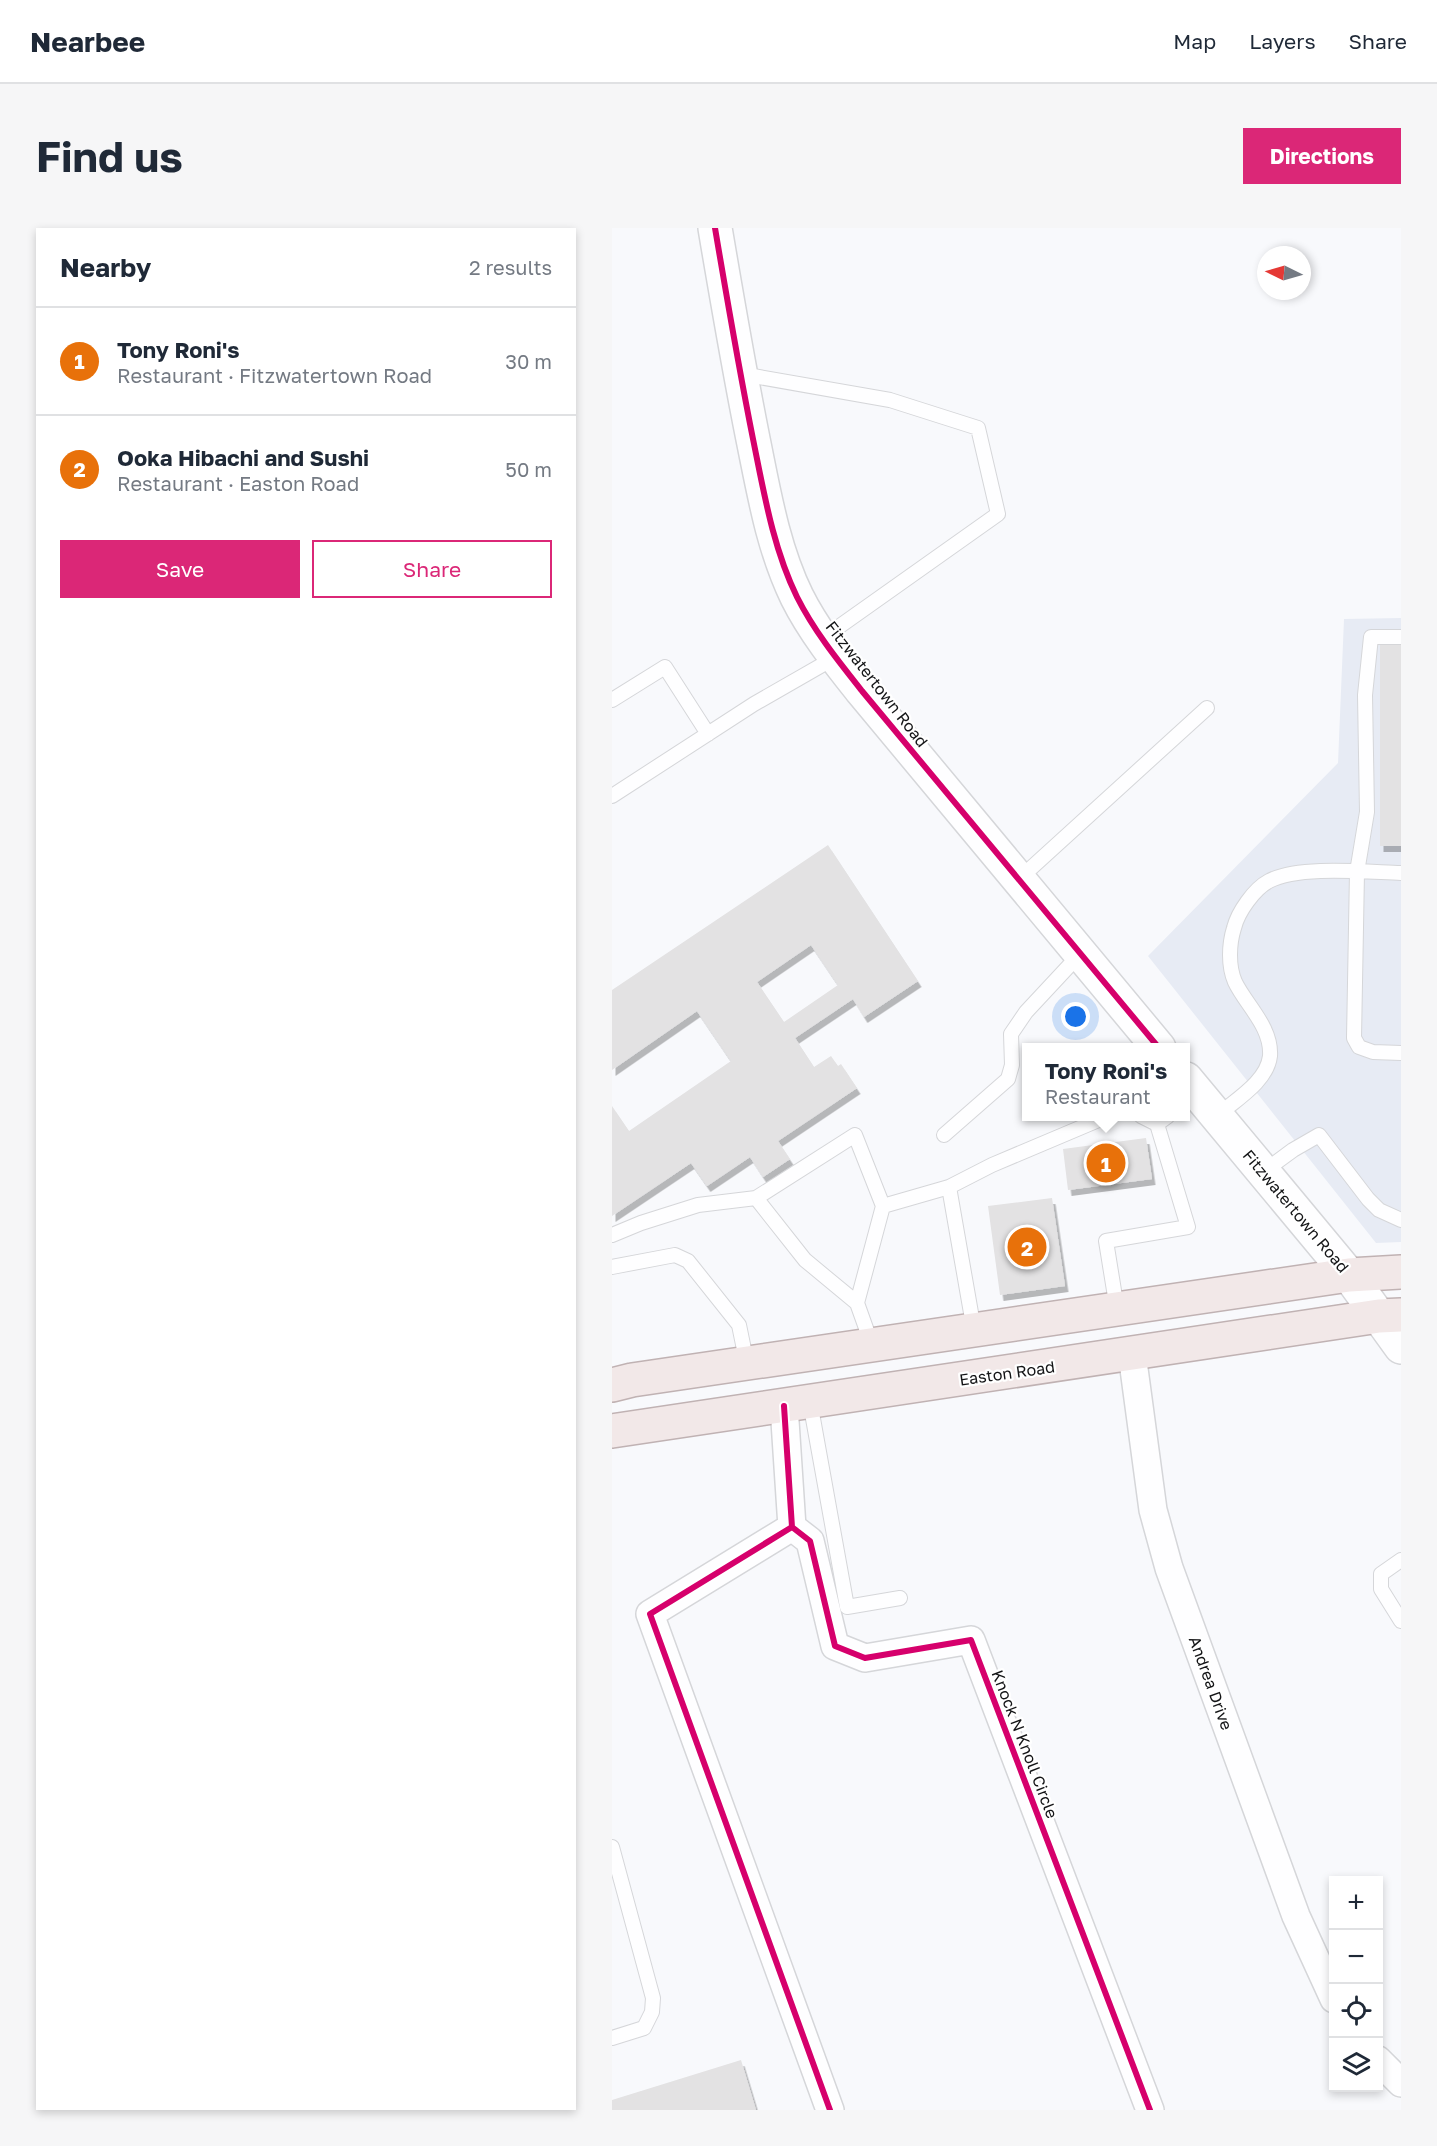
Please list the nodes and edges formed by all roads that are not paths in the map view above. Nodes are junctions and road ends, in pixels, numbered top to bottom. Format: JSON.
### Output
{"nodes":[{"id":1,"x":715,"y":228,"type":"edge"},
{"id":2,"x":740,"y":373,"type":"junction"},
{"id":3,"x":1401,"y":637,"type":"edge"},
{"id":4,"x":829,"y":647,"type":"junction"},
{"id":5,"x":612,"y":700,"type":"edge"},
{"id":6,"x":1207,"y":708,"type":"dead end"},
{"id":7,"x":708,"y":734,"type":"junction"},
{"id":8,"x":612,"y":796,"type":"edge"},
{"id":9,"x":1357,"y":872,"type":"junction"},
{"id":10,"x":1401,"y":873,"type":"edge"},
{"id":11,"x":1019,"y":879,"type":"junction"},
{"id":12,"x":1081,"y":953,"type":"junction"},
{"id":13,"x":1156,"y":1043,"type":"edge"},
{"id":14,"x":1401,"y":1053,"type":"edge"},
{"id":15,"x":1196,"y":1099,"type":"edge"},
{"id":16,"x":1096,"y":1121,"type":"edge"},
{"id":17,"x":1162,"y":1121,"type":"edge"},
{"id":18,"x":944,"y":1135,"type":"dead end"},
{"id":19,"x":1263,"y":1172,"type":"junction"},
{"id":20,"x":949,"y":1187,"type":"junction"},
{"id":21,"x":756,"y":1198,"type":"junction"},
{"id":22,"x":883,"y":1206,"type":"junction"},
{"id":23,"x":1401,"y":1220,"type":"edge"},
{"id":24,"x":612,"y":1235,"type":"edge"},
{"id":25,"x":612,"y":1267,"type":"edge"},
{"id":26,"x":1401,"y":1272,"type":"edge"},
{"id":27,"x":1349,"y":1275,"type":"junction"},
{"id":28,"x":857,"y":1303,"type":"junction"},
{"id":29,"x":1118,"y":1310,"type":"junction"},
{"id":30,"x":1390,"y":1316,"type":"edge"},
{"id":31,"x":974,"y":1331,"type":"junction"},
{"id":32,"x":872,"y":1346,"type":"junction"},
{"id":33,"x":1401,"y":1347,"type":"edge"},
{"id":34,"x":1132,"y":1354,"type":"junction"},
{"id":35,"x":747,"y":1364,"type":"junction"},
{"id":36,"x":612,"y":1385,"type":"edge"},
{"id":37,"x":797,"y":1404,"type":"junction"},
{"id":38,"x":612,"y":1431,"type":"edge"},
{"id":39,"x":792,"y":1527,"type":"junction"},
{"id":40,"x":1401,"y":1560,"type":"edge"},
{"id":41,"x":900,"y":1598,"type":"dead end"},
{"id":42,"x":1401,"y":1621,"type":"edge"},
{"id":43,"x":612,"y":1846,"type":"edge"},
{"id":44,"x":1329,"y":1988,"type":"edge"},
{"id":45,"x":612,"y":2038,"type":"edge"},
{"id":46,"x":1383,"y":2065,"type":"edge"},
{"id":47,"x":1401,"y":2082,"type":"edge"},
{"id":48,"x":830,"y":2110,"type":"edge"},
{"id":49,"x":1150,"y":2110,"type":"edge"}],
"edges":[{"from":1,"to":2,"type":"street","name":"Fitzwatertown Road"},
{"from":2,"to":4,"type":"street","name":"Fitzwatertown Road"},
{"from":2,"to":4,"type":"lane"},
{"from":3,"to":9,"type":"lane"},
{"from":4,"to":7,"type":"lane"},
{"from":4,"to":11,"type":"street","name":"Fitzwatertown Road"},
{"from":5,"to":7,"type":"lane"},
{"from":6,"to":11,"type":"lane"},
{"from":7,"to":8,"type":"lane"},
{"from":9,"to":10,"type":"lane"},
{"from":9,"to":14,"type":"lane"},
{"from":9,"to":15,"type":"lane"},
{"from":11,"to":12,"type":"street","name":"Fitzwatertown Road"},
{"from":12,"to":13,"type":"street","name":"Fitzwatertown Road"},
{"from":12,"to":18,"type":"lane"},
{"from":15,"to":19,"type":"street","name":"Fitzwatertown Road"},
{"from":16,"to":20,"type":"lane"},
{"from":17,"to":29,"type":"lane"},
{"from":19,"to":23,"type":"lane"},
{"from":19,"to":27,"type":"street","name":"Fitzwatertown Road"},
{"from":20,"to":22,"type":"lane"},
{"from":20,"to":31,"type":"lane"},
{"from":21,"to":22,"type":"lane"},
{"from":21,"to":24,"type":"lane"},
{"from":21,"to":28,"type":"lane"},
{"from":22,"to":28,"type":"lane"},
{"from":25,"to":35,"type":"lane"},
{"from":26,"to":27,"type":"highway"},
{"from":27,"to":29,"type":"highway"},
{"from":27,"to":30,"type":"street","name":"Fitzwatertown Road"},
{"from":28,"to":32,"type":"lane"},
{"from":29,"to":31,"type":"highway"},
{"from":30,"to":33,"type":"street","name":"Fitzwatertown Road"},
{"from":30,"to":34,"type":"highway","name":"Easton Road"},
{"from":31,"to":32,"type":"highway"},
{"from":32,"to":35,"type":"highway"},
{"from":34,"to":37,"type":"highway","name":"Easton Road"},
{"from":34,"to":44,"type":"street","name":"Andrea Drive"},
{"from":35,"to":36,"type":"highway"},
{"from":37,"to":38,"type":"highway","name":"Easton Road"},
{"from":37,"to":39,"type":"street"},
{"from":37,"to":41,"type":"lane"},
{"from":39,"to":48,"type":"street"},
{"from":39,"to":49,"type":"street","name":"Knock N Knoll Circle"},
{"from":40,"to":42,"type":"lane"},
{"from":43,"to":45,"type":"lane"},
{"from":46,"to":47,"type":"street"}]}
